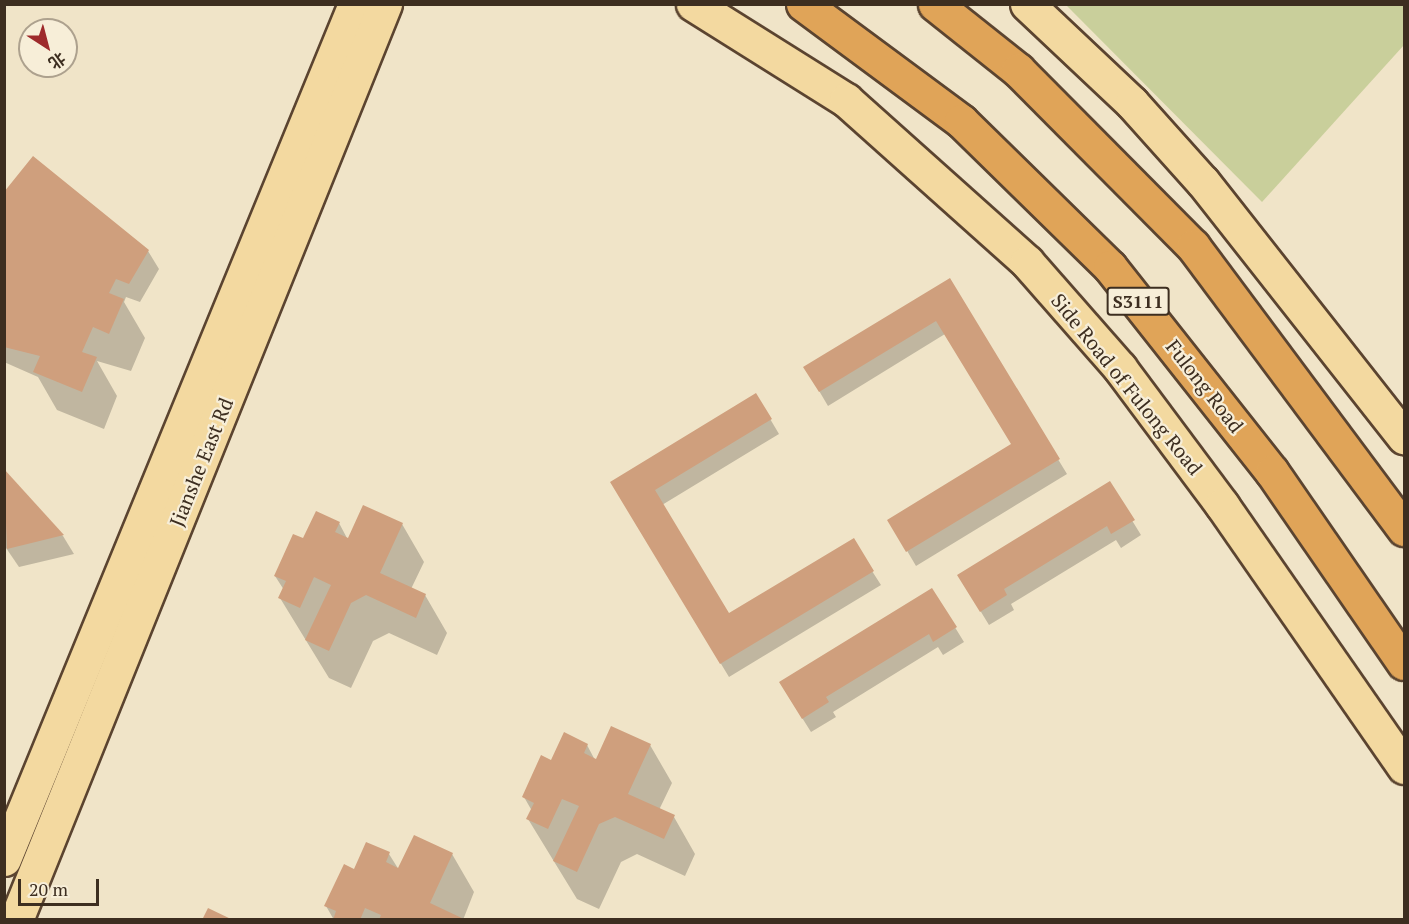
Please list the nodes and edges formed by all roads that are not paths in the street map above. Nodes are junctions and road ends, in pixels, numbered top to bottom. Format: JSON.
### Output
{"nodes":[{"id":1,"x":355,"y":4,"type":"edge"},
{"id":2,"x":385,"y":4,"type":"edge"},
{"id":3,"x":693,"y":4,"type":"edge"},
{"id":4,"x":803,"y":4,"type":"edge"},
{"id":5,"x":935,"y":4,"type":"edge"},
{"id":6,"x":1027,"y":4,"type":"edge"},
{"id":7,"x":1404,"y":437,"type":"edge"},
{"id":8,"x":1404,"y":530,"type":"edge"},
{"id":9,"x":1404,"y":663,"type":"edge"},
{"id":10,"x":1404,"y":767,"type":"edge"},
{"id":11,"x":4,"y":860,"type":"edge"},
{"id":12,"x":16,"y":920,"type":"edge"}],
"edges":[{"from":1,"to":11,"type":"main road","name":"Jianshe East Rd"},
{"from":2,"to":12,"type":"main road","name":"Jianshe East Rd"},
{"from":3,"to":10,"type":"main road","name":"Side Road of Fulong Road"},
{"from":4,"to":9,"type":"highway","name":"Fulong Road","number":"S3111"},
{"from":5,"to":8,"type":"highway"},
{"from":6,"to":7,"type":"main road"}]}
